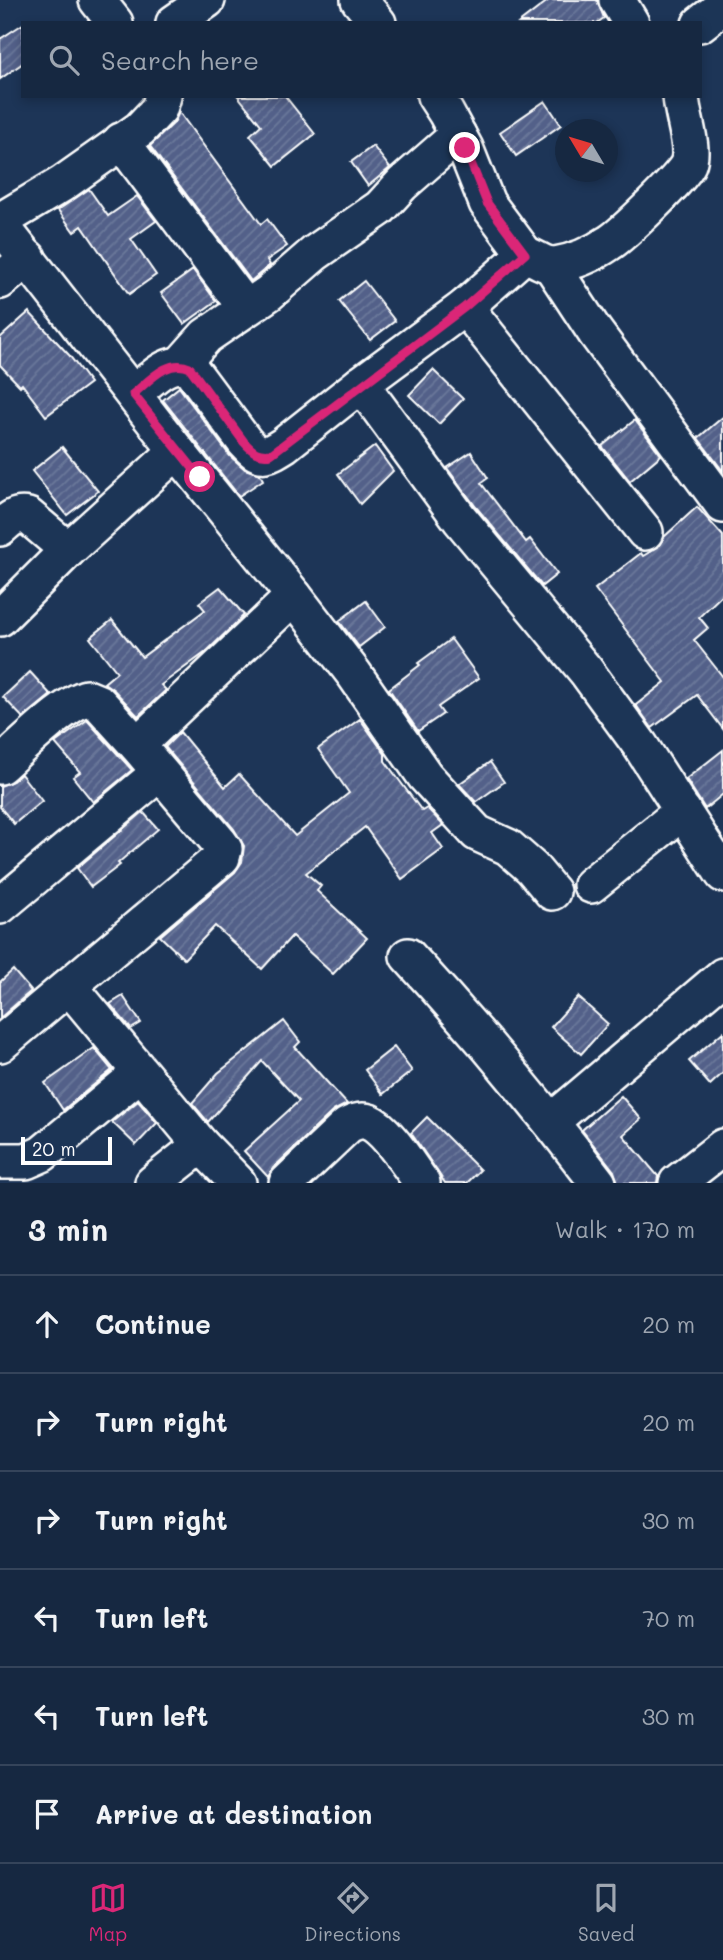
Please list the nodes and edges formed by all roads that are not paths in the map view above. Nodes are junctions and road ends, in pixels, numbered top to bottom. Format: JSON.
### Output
{"nodes":[{"id":1,"x":97,"y":0,"type":"edge"},
{"id":2,"x":207,"y":0,"type":"edge"},
{"id":3,"x":359,"y":0,"type":"edge"},
{"id":4,"x":617,"y":0,"type":"edge"},
{"id":5,"x":723,"y":6,"type":"edge"},
{"id":6,"x":113,"y":21,"type":"edge"},
{"id":7,"x":177,"y":21,"type":"edge"},
{"id":8,"x":376,"y":21,"type":"edge"},
{"id":9,"x":630,"y":21,"type":"edge"},
{"id":10,"x":702,"y":22,"type":"edge"},
{"id":11,"x":162,"y":98,"type":"edge"},
{"id":12,"x":436,"y":98,"type":"edge"},
{"id":13,"x":681,"y":98,"type":"edge"},
{"id":14,"x":458,"y":135,"type":"junction"},
{"id":15,"x":121,"y":141,"type":"junction"},
{"id":16,"x":0,"y":222,"type":"edge"},
{"id":17,"x":28,"y":258,"type":"junction"},
{"id":18,"x":538,"y":259,"type":"junction"},
{"id":19,"x":0,"y":281,"type":"edge"},
{"id":20,"x":465,"y":307,"type":"junction"},
{"id":21,"x":246,"y":308,"type":"junction"},
{"id":22,"x":181,"y":364,"type":"junction"},
{"id":23,"x":361,"y":384,"type":"junction"},
{"id":24,"x":133,"y":394,"type":"junction"},
{"id":25,"x":177,"y":451,"type":"junction"},
{"id":26,"x":723,"y":505,"type":"edge"},
{"id":27,"x":0,"y":528,"type":"edge"},
{"id":28,"x":645,"y":532,"type":"dead end"},
{"id":29,"x":68,"y":550,"type":"junction"},
{"id":30,"x":294,"y":596,"type":"junction"},
{"id":31,"x":0,"y":618,"type":"edge"},
{"id":32,"x":137,"y":745,"type":"junction"},
{"id":33,"x":0,"y":765,"type":"edge"},
{"id":34,"x":159,"y":773,"type":"junction"},
{"id":35,"x":684,"y":811,"type":"junction"},
{"id":36,"x":723,"y":874,"type":"edge"},
{"id":37,"x":591,"y":885,"type":"dead end"},
{"id":38,"x":552,"y":892,"type":"dead end"},
{"id":39,"x":0,"y":906,"type":"edge"},
{"id":40,"x":408,"y":956,"type":"dead end"},
{"id":41,"x":723,"y":976,"type":"edge"},
{"id":42,"x":69,"y":986,"type":"junction"},
{"id":43,"x":0,"y":1044,"type":"edge"},
{"id":44,"x":140,"y":1073,"type":"junction"},
{"id":45,"x":552,"y":1121,"type":"junction"},
{"id":46,"x":201,"y":1145,"type":"junction"},
{"id":47,"x":723,"y":1147,"type":"edge"},
{"id":48,"x":0,"y":1161,"type":"edge"},
{"id":49,"x":153,"y":1183,"type":"edge"},
{"id":50,"x":238,"y":1183,"type":"edge"},
{"id":51,"x":286,"y":1183,"type":"edge"},
{"id":52,"x":422,"y":1183,"type":"edge"},
{"id":53,"x":598,"y":1183,"type":"edge"},
{"id":54,"x":677,"y":1183,"type":"edge"}],
"edges":[{"from":1,"to":6,"type":"street"},
{"from":2,"to":7,"type":"street"},
{"from":3,"to":8,"type":"street"},
{"from":4,"to":9,"type":"street"},
{"from":5,"to":10,"type":"street"},
{"from":11,"to":15,"type":"street"},
{"from":12,"to":14,"type":"street"},
{"from":13,"to":18,"type":"street"},
{"from":14,"to":18,"type":"street"},
{"from":14,"to":21,"type":"street"},
{"from":15,"to":16,"type":"street"},
{"from":15,"to":21,"type":"street"},
{"from":16,"to":17,"type":"street"},
{"from":17,"to":19,"type":"street"},
{"from":17,"to":24,"type":"street"},
{"from":18,"to":20,"type":"street"},
{"from":18,"to":26,"type":"street"},
{"from":20,"to":23,"type":"street"},
{"from":20,"to":28,"type":"street"},
{"from":21,"to":22,"type":"street"},
{"from":22,"to":23,"type":"street"},
{"from":22,"to":24,"type":"street"},
{"from":23,"to":35,"type":"street"},
{"from":24,"to":25,"type":"street"},
{"from":25,"to":29,"type":"street"},
{"from":25,"to":30,"type":"street"},
{"from":27,"to":29,"type":"street"},
{"from":29,"to":31,"type":"street"},
{"from":30,"to":32,"type":"street"},
{"from":30,"to":38,"type":"street"},
{"from":32,"to":33,"type":"street"},
{"from":32,"to":34,"type":"street"},
{"from":34,"to":39,"type":"street"},
{"from":34,"to":42,"type":"street"},
{"from":35,"to":36,"type":"street"},
{"from":35,"to":37,"type":"street"},
{"from":40,"to":45,"type":"street"},
{"from":41,"to":45,"type":"street"},
{"from":42,"to":43,"type":"street"},
{"from":42,"to":44,"type":"street"},
{"from":44,"to":46,"type":"street"},
{"from":44,"to":48,"type":"street"},
{"from":45,"to":53,"type":"street"},
{"from":46,"to":49,"type":"street"},
{"from":46,"to":50,"type":"street"},
{"from":47,"to":54,"type":"street"},
{"from":51,"to":52,"type":"street"}]}
